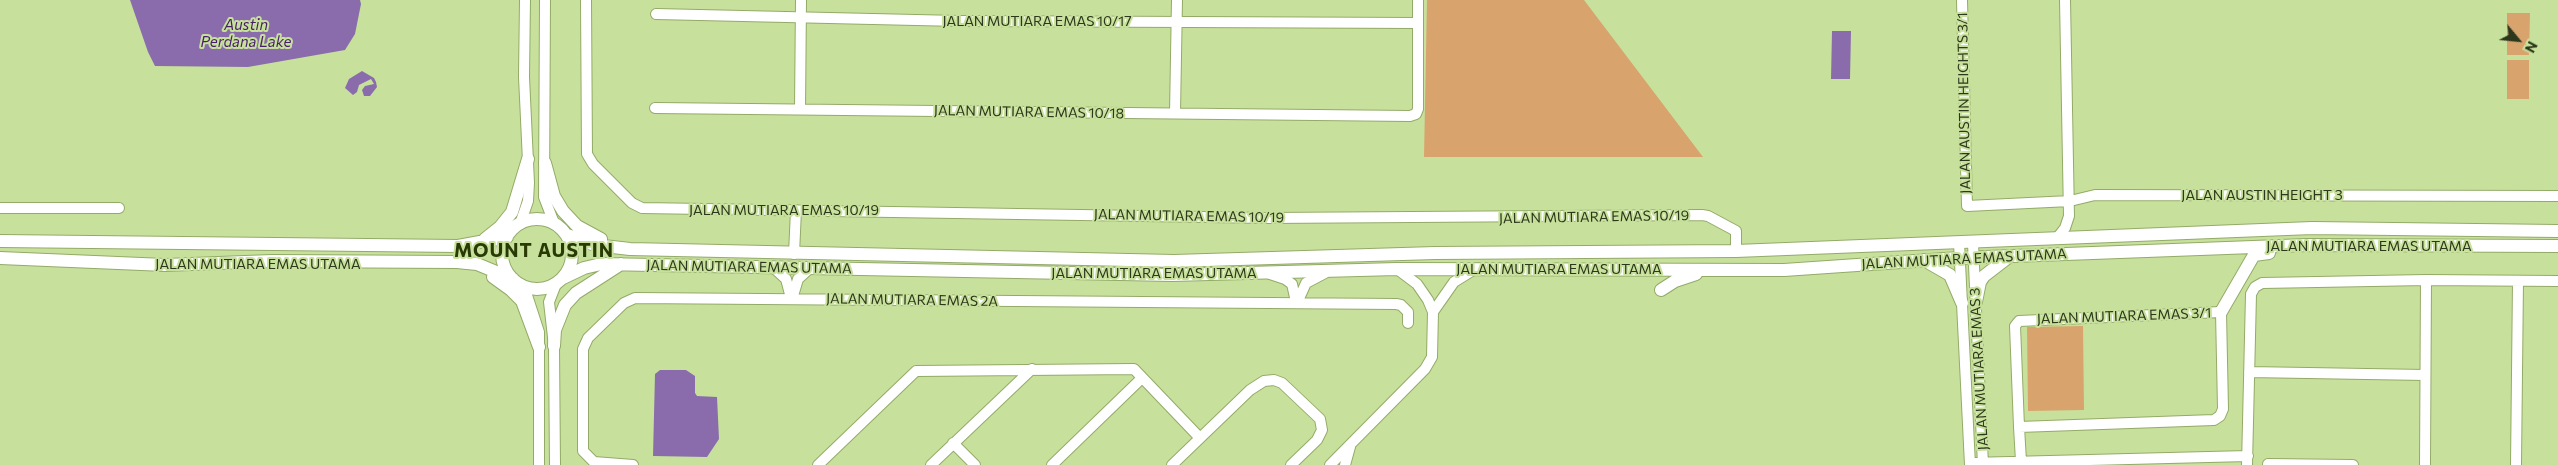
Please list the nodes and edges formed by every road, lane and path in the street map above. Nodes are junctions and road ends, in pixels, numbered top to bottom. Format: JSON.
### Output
{"nodes":[{"id":1,"x":525,"y":0,"type":"edge"},
{"id":2,"x":545,"y":0,"type":"edge"},
{"id":3,"x":586,"y":0,"type":"edge"},
{"id":4,"x":801,"y":0,"type":"edge"},
{"id":5,"x":1177,"y":0,"type":"edge"},
{"id":6,"x":1418,"y":0,"type":"edge"},
{"id":7,"x":1962,"y":0,"type":"edge"},
{"id":8,"x":2066,"y":0,"type":"edge"},
{"id":9,"x":656,"y":14,"type":"dead end"},
{"id":10,"x":801,"y":18,"type":"junction"},
{"id":11,"x":1177,"y":22,"type":"junction"},
{"id":12,"x":1418,"y":23,"type":"junction"},
{"id":13,"x":655,"y":108,"type":"dead end"},
{"id":14,"x":800,"y":109,"type":"junction"},
{"id":15,"x":1175,"y":113,"type":"junction"},
{"id":16,"x":528,"y":159,"type":"junction"},
{"id":17,"x":545,"y":163,"type":"junction"},
{"id":18,"x":2558,"y":196,"type":"edge"},
{"id":19,"x":2070,"y":201,"type":"junction"},
{"id":20,"x":1967,"y":206,"type":"joint"},
{"id":21,"x":0,"y":208,"type":"edge"},
{"id":22,"x":119,"y":208,"type":"dead end"},
{"id":23,"x":796,"y":210,"type":"junction"},
{"id":24,"x":554,"y":223,"type":"junction"},
{"id":25,"x":520,"y":224,"type":"junction"},
{"id":26,"x":2558,"y":230,"type":"edge"},
{"id":27,"x":567,"y":236,"type":"junction"},
{"id":28,"x":507,"y":237,"type":"junction"},
{"id":29,"x":2057,"y":238,"type":"junction"},
{"id":30,"x":0,"y":241,"type":"edge"},
{"id":31,"x":1958,"y":243,"type":"junction"},
{"id":32,"x":1973,"y":243,"type":"junction"},
{"id":33,"x":2307,"y":245,"type":"junction"},
{"id":34,"x":458,"y":246,"type":"junction"},
{"id":35,"x":2558,"y":246,"type":"edge"},
{"id":36,"x":624,"y":248,"type":"junction"},
{"id":37,"x":1736,"y":251,"type":"junction"},
{"id":38,"x":1642,"y":252,"type":"junction"},
{"id":39,"x":794,"y":254,"type":"junction"},
{"id":40,"x":2010,"y":256,"type":"junction"},
{"id":41,"x":1973,"y":257,"type":"junction"},
{"id":42,"x":0,"y":258,"type":"edge"},
{"id":43,"x":1959,"y":258,"type":"junction"},
{"id":44,"x":1924,"y":260,"type":"junction"},
{"id":45,"x":457,"y":262,"type":"junction"},
{"id":46,"x":621,"y":264,"type":"junction"},
{"id":47,"x":774,"y":268,"type":"junction"},
{"id":48,"x":810,"y":268,"type":"junction"},
{"id":49,"x":1397,"y":269,"type":"junction"},
{"id":50,"x":1476,"y":269,"type":"junction"},
{"id":51,"x":1662,"y":269,"type":"junction"},
{"id":52,"x":1713,"y":270,"type":"junction"},
{"id":53,"x":1329,"y":271,"type":"junction"},
{"id":54,"x":1266,"y":273,"type":"junction"},
{"id":55,"x":2426,"y":280,"type":"junction"},
{"id":56,"x":559,"y":281,"type":"junction"},
{"id":57,"x":2518,"y":281,"type":"junction"},
{"id":58,"x":2558,"y":281,"type":"edge"},
{"id":59,"x":518,"y":283,"type":"junction"},
{"id":60,"x":1661,"y":290,"type":"dead end"},
{"id":61,"x":792,"y":299,"type":"junction"},
{"id":62,"x":1976,"y":302,"type":"junction"},
{"id":63,"x":1297,"y":303,"type":"junction"},
{"id":64,"x":1962,"y":303,"type":"junction"},
{"id":65,"x":1433,"y":312,"type":"junction"},
{"id":66,"x":2221,"y":312,"type":"junction"},
{"id":67,"x":1408,"y":323,"type":"dead end"},
{"id":68,"x":554,"y":346,"type":"junction"},
{"id":69,"x":539,"y":347,"type":"junction"},
{"id":70,"x":1032,"y":368,"type":"junction"},
{"id":71,"x":2249,"y":372,"type":"junction"},
{"id":72,"x":2425,"y":375,"type":"junction"},
{"id":73,"x":1142,"y":378,"type":"junction"},
{"id":74,"x":2019,"y":427,"type":"junction"},
{"id":75,"x":1200,"y":438,"type":"junction"},
{"id":76,"x":1353,"y":442,"type":"junction"},
{"id":77,"x":953,"y":443,"type":"junction"},
{"id":78,"x":2247,"y":460,"type":"edge"},
{"id":79,"x":2021,"y":461,"type":"junction"},
{"id":80,"x":1983,"y":463,"type":"edge"},
{"id":81,"x":1970,"y":464,"type":"edge"},
{"id":82,"x":2268,"y":464,"type":"dead end"},
{"id":83,"x":539,"y":465,"type":"edge"},
{"id":84,"x":556,"y":465,"type":"edge"},
{"id":85,"x":633,"y":465,"type":"edge"},
{"id":86,"x":818,"y":465,"type":"edge"},
{"id":87,"x":931,"y":465,"type":"edge"},
{"id":88,"x":974,"y":465,"type":"edge"},
{"id":89,"x":1052,"y":465,"type":"edge"},
{"id":90,"x":1172,"y":465,"type":"edge"},
{"id":91,"x":1291,"y":465,"type":"edge"},
{"id":92,"x":1330,"y":465,"type":"edge"},
{"id":93,"x":1345,"y":465,"type":"edge"},
{"id":94,"x":2353,"y":465,"type":"edge"},
{"id":95,"x":2425,"y":465,"type":"edge"},
{"id":96,"x":2516,"y":465,"type":"edge"}],
"edges":[{"from":1,"to":16,"type":"street"},
{"from":2,"to":17,"type":"street"},
{"from":3,"to":23,"type":"street","name":"JALAN MUTIARA EMAS 10/19"},
{"from":4,"to":10,"type":"street"},
{"from":5,"to":11,"type":"street"},
{"from":6,"to":12,"type":"street"},
{"from":7,"to":20,"type":"street","name":"JALAN AUSTIN HEIGHTS 3/1"},
{"from":8,"to":19,"type":"street"},
{"from":9,"to":10,"type":"street","name":"JALAN MUTIARA EMAS 10/17"},
{"from":10,"to":11,"type":"street","name":"JALAN MUTIARA EMAS 10/17"},
{"from":10,"to":14,"type":"street"},
{"from":11,"to":12,"type":"street","name":"JALAN MUTIARA EMAS 10/17"},
{"from":11,"to":15,"type":"street"},
{"from":12,"to":15,"type":"street","name":"JALAN MUTIARA EMAS 10/18"},
{"from":13,"to":14,"type":"street","name":"JALAN MUTIARA EMAS 10/18"},
{"from":14,"to":15,"type":"street","name":"JALAN MUTIARA EMAS 10/18"},
{"from":16,"to":25,"type":"street"},
{"from":16,"to":34,"type":"main road"},
{"from":17,"to":24,"type":"street"},
{"from":17,"to":36,"type":"main road"},
{"from":18,"to":19,"type":"street","name":"JALAN AUSTIN HEIGHT 3"},
{"from":19,"to":20,"type":"street","name":"JALAN AUSTIN HEIGHT 3"},
{"from":19,"to":29,"type":"street"},
{"from":21,"to":22,"type":"street"},
{"from":23,"to":37,"type":"street","name":"JALAN MUTIARA EMAS 10/19"},
{"from":23,"to":39,"type":"street"},
{"from":24,"to":25,"type":"main road"},
{"from":24,"to":27,"type":"main road"},
{"from":25,"to":28,"type":"main road"},
{"from":26,"to":29,"type":"main road","name":"JALAN MUTIARA EMAS UTAMA"},
{"from":27,"to":36,"type":"main road","name":"JALAN MUTIARA EMAS UTAMA"},
{"from":27,"to":56,"type":"main road"},
{"from":28,"to":34,"type":"main road","name":"JALAN MUTIARA EMAS UTAMA"},
{"from":28,"to":59,"type":"main road"},
{"from":29,"to":32,"type":"main road","name":"JALAN MUTIARA EMAS UTAMA"},
{"from":30,"to":34,"type":"main road","name":"JALAN MUTIARA EMAS UTAMA"},
{"from":31,"to":32,"type":"main road","name":"JALAN MUTIARA EMAS UTAMA"},
{"from":31,"to":37,"type":"main road","name":"JALAN MUTIARA EMAS UTAMA"},
{"from":31,"to":43,"type":"street","name":"JALAN MUTIARA EMAS 3"},
{"from":32,"to":41,"type":"street","name":"JALAN MUTIARA EMAS 3"},
{"from":33,"to":35,"type":"main road","name":"JALAN MUTIARA EMAS UTAMA"},
{"from":33,"to":40,"type":"main road","name":"JALAN MUTIARA EMAS UTAMA"},
{"from":33,"to":66,"type":"main road"},
{"from":36,"to":39,"type":"main road","name":"JALAN MUTIARA EMAS UTAMA"},
{"from":37,"to":38,"type":"main road","name":"JALAN MUTIARA EMAS UTAMA"},
{"from":38,"to":39,"type":"main road","name":"JALAN MUTIARA EMAS UTAMA"},
{"from":38,"to":51,"type":"main road"},
{"from":40,"to":41,"type":"main road","name":"JALAN MUTIARA EMAS UTAMA"},
{"from":40,"to":62,"type":"main road"},
{"from":41,"to":43,"type":"main road","name":"JALAN MUTIARA EMAS UTAMA"},
{"from":41,"to":62,"type":"street","name":"JALAN MUTIARA EMAS 3"},
{"from":42,"to":45,"type":"main road","name":"JALAN MUTIARA EMAS UTAMA"},
{"from":43,"to":44,"type":"main road","name":"JALAN MUTIARA EMAS UTAMA"},
{"from":43,"to":64,"type":"street","name":"JALAN MUTIARA EMAS 3"},
{"from":44,"to":52,"type":"main road","name":"JALAN MUTIARA EMAS UTAMA"},
{"from":44,"to":64,"type":"main road"},
{"from":45,"to":59,"type":"main road","name":"JALAN MUTIARA EMAS UTAMA"},
{"from":45,"to":69,"type":"main road"},
{"from":46,"to":47,"type":"main road","name":"JALAN MUTIARA EMAS UTAMA"},
{"from":46,"to":56,"type":"main road","name":"JALAN MUTIARA EMAS UTAMA"},
{"from":46,"to":68,"type":"main road"},
{"from":47,"to":48,"type":"main road","name":"JALAN MUTIARA EMAS UTAMA"},
{"from":47,"to":61,"type":"street"},
{"from":48,"to":54,"type":"main road","name":"JALAN MUTIARA EMAS UTAMA"},
{"from":48,"to":61,"type":"street"},
{"from":49,"to":50,"type":"main road","name":"JALAN MUTIARA EMAS UTAMA"},
{"from":49,"to":53,"type":"main road","name":"JALAN MUTIARA EMAS UTAMA"},
{"from":49,"to":65,"type":"street"},
{"from":50,"to":51,"type":"main road","name":"JALAN MUTIARA EMAS UTAMA"},
{"from":50,"to":65,"type":"street"},
{"from":51,"to":52,"type":"main road","name":"JALAN MUTIARA EMAS UTAMA"},
{"from":52,"to":60,"type":"main road"},
{"from":53,"to":54,"type":"main road","name":"JALAN MUTIARA EMAS UTAMA"},
{"from":53,"to":63,"type":"street"},
{"from":54,"to":63,"type":"street"},
{"from":55,"to":57,"type":"street"},
{"from":55,"to":71,"type":"street"},
{"from":55,"to":72,"type":"street"},
{"from":56,"to":59,"type":"main road"},
{"from":56,"to":68,"type":"street"},
{"from":57,"to":58,"type":"street"},
{"from":57,"to":96,"type":"street"},
{"from":59,"to":69,"type":"street"},
{"from":61,"to":63,"type":"street","name":"JALAN MUTIARA EMAS 2A"},
{"from":61,"to":85,"type":"street","name":"JALAN MUTIARA EMAS 2A"},
{"from":62,"to":80,"type":"street","name":"JALAN MUTIARA EMAS 3"},
{"from":63,"to":67,"type":"street","name":"JALAN MUTIARA EMAS 2A"},
{"from":64,"to":81,"type":"street","name":"JALAN MUTIARA EMAS 3"},
{"from":65,"to":76,"type":"street"},
{"from":66,"to":74,"type":"street"},
{"from":66,"to":74,"type":"street","name":"JALAN MUTIARA EMAS 3/1"},
{"from":68,"to":84,"type":"street"},
{"from":69,"to":83,"type":"street"},
{"from":70,"to":73,"type":"street"},
{"from":70,"to":77,"type":"street"},
{"from":70,"to":86,"type":"street"},
{"from":71,"to":72,"type":"street"},
{"from":71,"to":78,"type":"street"},
{"from":72,"to":95,"type":"street"},
{"from":73,"to":75,"type":"street"},
{"from":73,"to":89,"type":"street"},
{"from":74,"to":79,"type":"street","name":"JALAN MUTIARA EMAS 3/1"},
{"from":75,"to":90,"type":"street"},
{"from":75,"to":91,"type":"street"},
{"from":76,"to":92,"type":"street"},
{"from":76,"to":93,"type":"street"},
{"from":77,"to":87,"type":"street"},
{"from":77,"to":88,"type":"street"},
{"from":78,"to":79,"type":"street"},
{"from":79,"to":80,"type":"street"},
{"from":80,"to":81,"type":"street"},
{"from":82,"to":94,"type":"street"}]}
